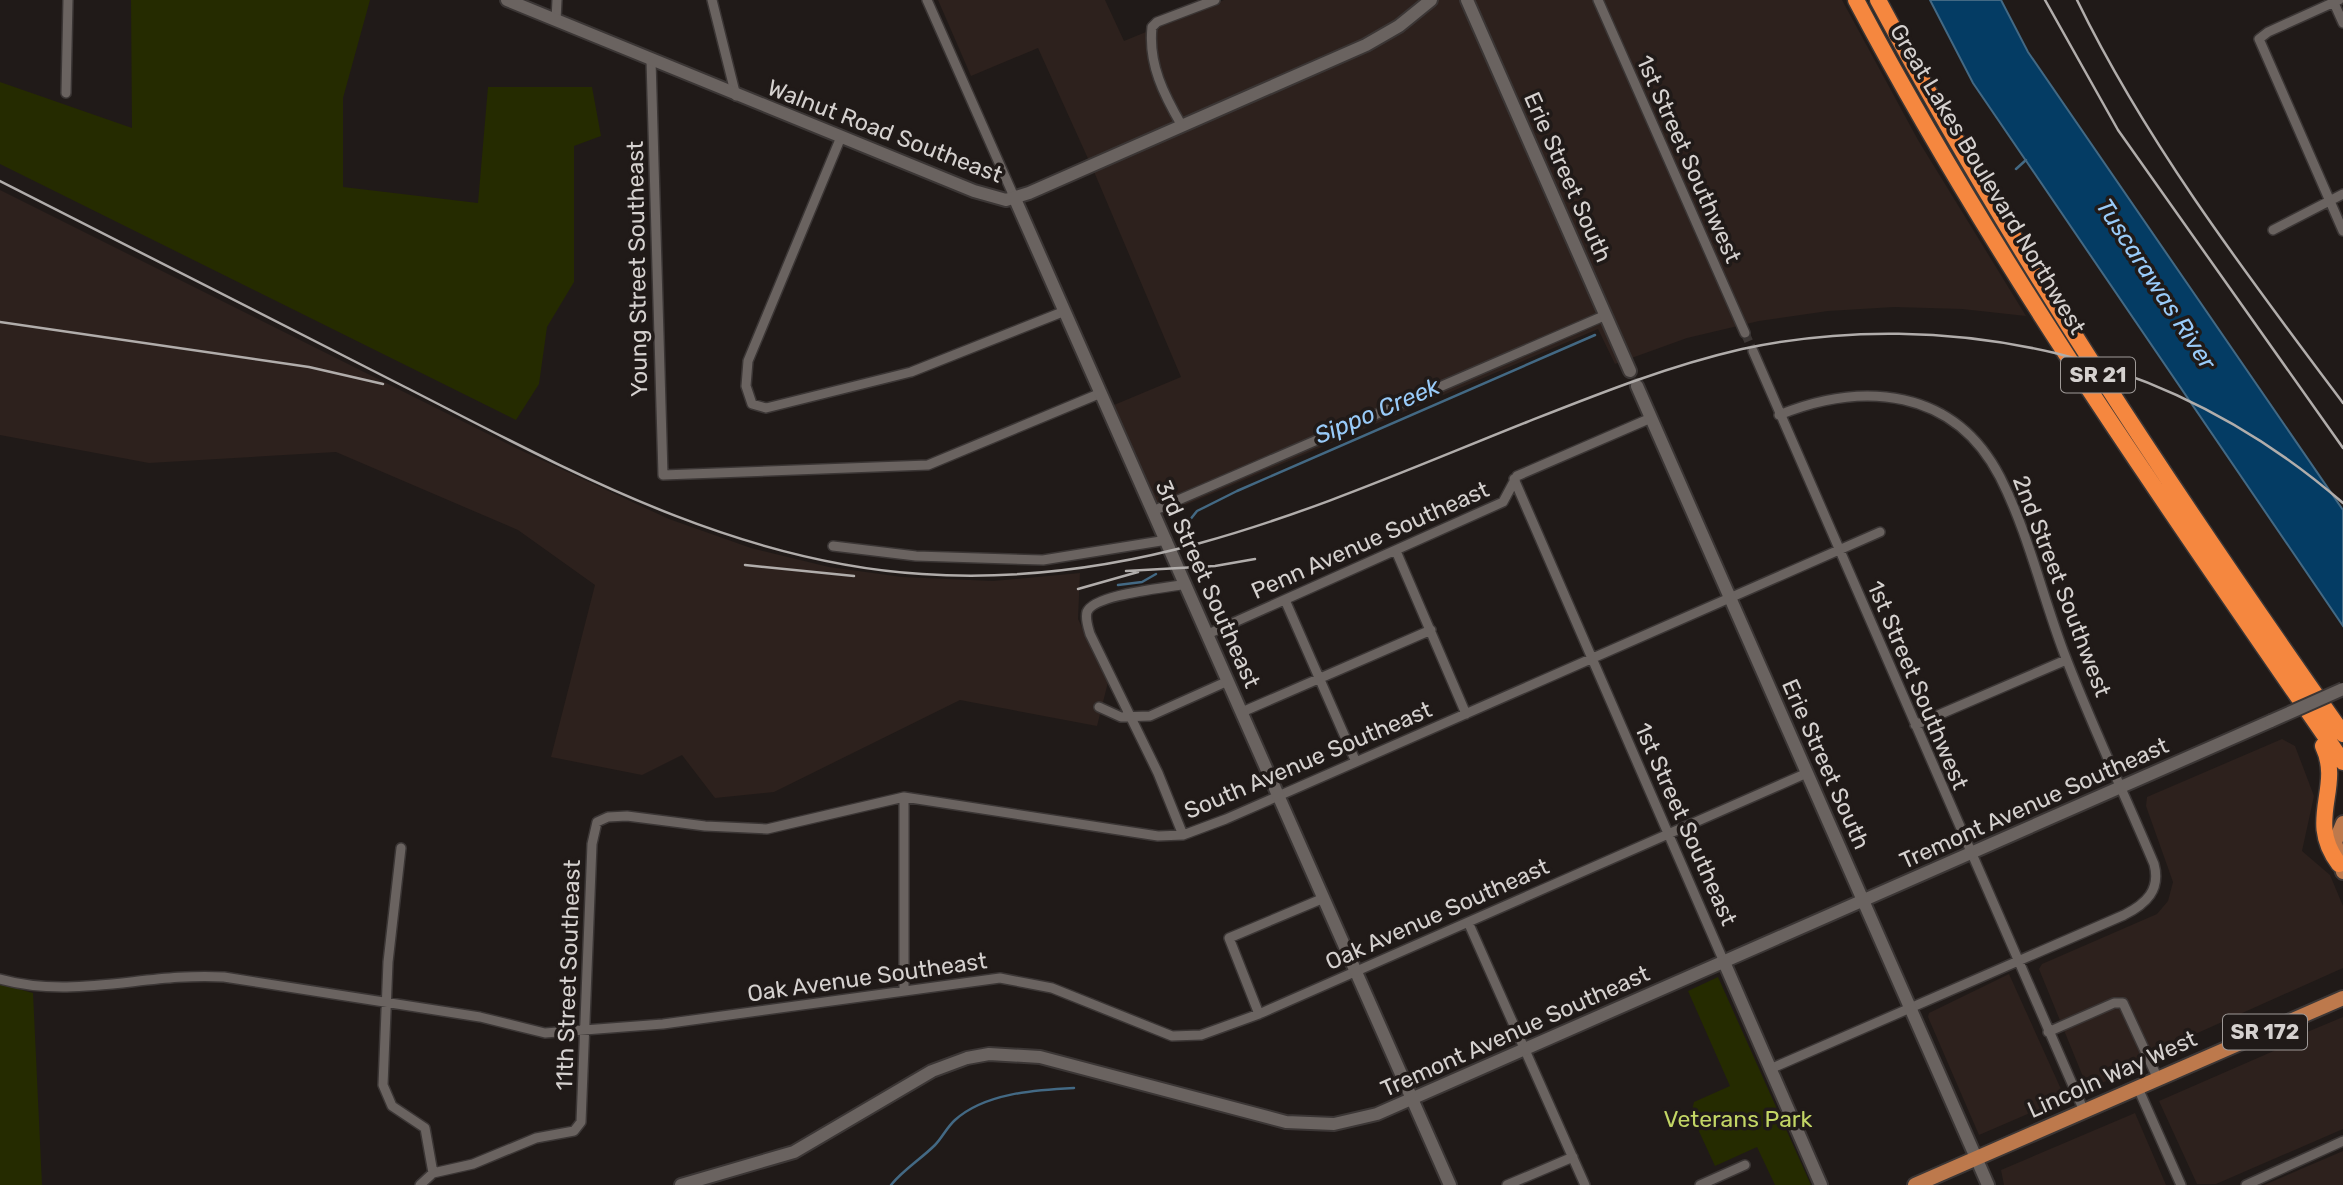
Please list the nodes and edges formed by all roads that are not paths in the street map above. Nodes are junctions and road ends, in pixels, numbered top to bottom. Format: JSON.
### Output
{"nodes":[{"id":1,"x":68,"y":0,"type":"edge"},
{"id":2,"x":507,"y":0,"type":"edge"},
{"id":3,"x":557,"y":0,"type":"edge"},
{"id":4,"x":712,"y":0,"type":"edge"},
{"id":5,"x":928,"y":0,"type":"edge"},
{"id":6,"x":1215,"y":0,"type":"edge"},
{"id":7,"x":1431,"y":0,"type":"edge"},
{"id":8,"x":1467,"y":0,"type":"edge"},
{"id":9,"x":1598,"y":0,"type":"edge"},
{"id":10,"x":1856,"y":0,"type":"edge"},
{"id":11,"x":1878,"y":0,"type":"edge"},
{"id":12,"x":2337,"y":1,"type":"edge"},
{"id":13,"x":556,"y":20,"type":"junction"},
{"id":14,"x":2343,"y":23,"type":"edge"},
{"id":15,"x":651,"y":60,"type":"junction"},
{"id":16,"x":66,"y":93,"type":"dead end"},
{"id":17,"x":736,"y":96,"type":"junction"},
{"id":18,"x":1182,"y":126,"type":"junction"},
{"id":19,"x":841,"y":137,"type":"junction"},
{"id":20,"x":2343,"y":194,"type":"edge"},
{"id":21,"x":1015,"y":199,"type":"junction"},
{"id":22,"x":2329,"y":200,"type":"junction"},
{"id":23,"x":2273,"y":230,"type":"dead end"},
{"id":24,"x":2343,"y":231,"type":"edge"},
{"id":25,"x":1065,"y":311,"type":"junction"},
{"id":26,"x":1606,"y":315,"type":"junction"},
{"id":27,"x":1745,"y":333,"type":"tunnel mouth"},
{"id":28,"x":1753,"y":351,"type":"tunnel mouth"},
{"id":29,"x":1630,"y":371,"type":"dead end"},
{"id":30,"x":1637,"y":386,"type":"dead end"},
{"id":31,"x":1101,"y":393,"type":"junction"},
{"id":32,"x":1779,"y":415,"type":"junction"},
{"id":33,"x":1651,"y":418,"type":"junction"},
{"id":34,"x":1514,"y":478,"type":"junction"},
{"id":35,"x":1153,"y":511,"type":"junction"},
{"id":36,"x":1881,"y":532,"type":"dead end"},
{"id":37,"x":1167,"y":540,"type":"junction"},
{"id":38,"x":833,"y":545,"type":"dead end"},
{"id":39,"x":1839,"y":549,"type":"junction"},
{"id":40,"x":1396,"y":551,"type":"junction"},
{"id":41,"x":1186,"y":584,"type":"junction"},
{"id":42,"x":1730,"y":597,"type":"junction"},
{"id":43,"x":1285,"y":600,"type":"junction"},
{"id":44,"x":1431,"y":630,"type":"junction"},
{"id":45,"x":1208,"y":634,"type":"junction"},
{"id":46,"x":1591,"y":659,"type":"junction"},
{"id":47,"x":2066,"y":660,"type":"junction"},
{"id":48,"x":1319,"y":679,"type":"junction"},
{"id":49,"x":1228,"y":681,"type":"junction"},
{"id":50,"x":2288,"y":683,"type":"junction"},
{"id":51,"x":2343,"y":689,"type":"edge"},
{"id":52,"x":1099,"y":707,"type":"dead end"},
{"id":53,"x":1242,"y":712,"type":"junction"},
{"id":54,"x":1466,"y":714,"type":"junction"},
{"id":55,"x":1132,"y":719,"type":"junction"},
{"id":56,"x":1915,"y":725,"type":"junction"},
{"id":57,"x":2343,"y":734,"type":"edge"},
{"id":58,"x":1356,"y":762,"type":"junction"},
{"id":59,"x":2343,"y":762,"type":"edge"},
{"id":60,"x":1807,"y":772,"type":"junction"},
{"id":61,"x":2122,"y":787,"type":"junction"},
{"id":62,"x":1279,"y":795,"type":"junction"},
{"id":63,"x":904,"y":797,"type":"junction"},
{"id":64,"x":597,"y":822,"type":"joint"},
{"id":65,"x":2343,"y":823,"type":"edge"},
{"id":66,"x":1668,"y":834,"type":"junction"},
{"id":67,"x":1183,"y":835,"type":"junction"},
{"id":68,"x":401,"y":848,"type":"dead end"},
{"id":69,"x":1970,"y":853,"type":"junction"},
{"id":70,"x":2341,"y":868,"type":"edge"},
{"id":71,"x":1324,"y":898,"type":"junction"},
{"id":72,"x":1863,"y":901,"type":"junction"},
{"id":73,"x":1468,"y":922,"type":"junction"},
{"id":74,"x":2017,"y":961,"type":"junction"},
{"id":75,"x":1724,"y":962,"type":"junction"},
{"id":76,"x":1356,"y":971,"type":"junction"},
{"id":77,"x":0,"y":979,"type":"edge"},
{"id":78,"x":904,"y":990,"type":"junction"},
{"id":79,"x":2343,"y":998,"type":"edge"},
{"id":80,"x":387,"y":1002,"type":"junction"},
{"id":81,"x":1910,"y":1007,"type":"junction"},
{"id":82,"x":1259,"y":1014,"type":"junction"},
{"id":83,"x":585,"y":1032,"type":"junction"},
{"id":84,"x":2048,"y":1032,"type":"junction"},
{"id":85,"x":1525,"y":1050,"type":"junction"},
{"id":86,"x":1770,"y":1069,"type":"junction"},
{"id":87,"x":2158,"y":1079,"type":"junction"},
{"id":88,"x":2137,"y":1088,"type":"junction"},
{"id":89,"x":1412,"y":1099,"type":"junction"},
{"id":90,"x":2084,"y":1111,"type":"junction"},
{"id":91,"x":2343,"y":1141,"type":"edge"},
{"id":92,"x":1573,"y":1157,"type":"junction"},
{"id":93,"x":1976,"y":1158,"type":"junction"},
{"id":94,"x":1745,"y":1165,"type":"dead end"},
{"id":95,"x":433,"y":1173,"type":"junction"},
{"id":96,"x":1717,"y":1182,"type":"edge"},
{"id":97,"x":420,"y":1185,"type":"edge"},
{"id":98,"x":681,"y":1185,"type":"edge"},
{"id":99,"x":1450,"y":1185,"type":"edge"},
{"id":100,"x":1507,"y":1185,"type":"edge"},
{"id":101,"x":1585,"y":1185,"type":"edge"},
{"id":102,"x":1700,"y":1185,"type":"edge"},
{"id":103,"x":1821,"y":1185,"type":"edge"},
{"id":104,"x":1915,"y":1185,"type":"edge"},
{"id":105,"x":1988,"y":1185,"type":"edge"},
{"id":106,"x":2181,"y":1185,"type":"edge"},
{"id":107,"x":2246,"y":1185,"type":"edge"}],
"edges":[{"from":1,"to":16,"type":"street"},
{"from":2,"to":13,"type":"street","name":"Walnut Road Southeast"},
{"from":3,"to":13,"type":"street"},
{"from":4,"to":17,"type":"street"},
{"from":5,"to":21,"type":"street","name":"3rd Street Southeast"},
{"from":6,"to":18,"type":"street"},
{"from":7,"to":18,"type":"street","name":"Walnut Road Southeast"},
{"from":8,"to":26,"type":"street","name":"Erie Street South"},
{"from":9,"to":27,"type":"street","name":"1st Street Southwest"},
{"from":10,"to":50,"type":"highway","name":"Great Lakes Boulevard Northwest","number":"SR 21"},
{"from":11,"to":57,"type":"highway","name":"Great Lakes Boulevard Northwest","number":"SR 21"},
{"from":12,"to":14,"type":"street"},
{"from":12,"to":22,"type":"street"},
{"from":13,"to":15,"type":"street","name":"Walnut Road Southeast"},
{"from":15,"to":17,"type":"street","name":"Walnut Road Southeast"},
{"from":15,"to":31,"type":"street","name":"Young Street Southeast"},
{"from":17,"to":19,"type":"street","name":"Walnut Road Southeast"},
{"from":18,"to":21,"type":"street","name":"Walnut Road Southeast"},
{"from":19,"to":21,"type":"street","name":"Walnut Road Southeast"},
{"from":19,"to":25,"type":"street"},
{"from":20,"to":22,"type":"street"},
{"from":21,"to":25,"type":"street","name":"3rd Street Southeast"},
{"from":22,"to":23,"type":"street"},
{"from":22,"to":24,"type":"street"},
{"from":25,"to":31,"type":"street","name":"3rd Street Southeast"},
{"from":26,"to":29,"type":"street","name":"Erie Street South"},
{"from":26,"to":35,"type":"street"},
{"from":28,"to":32,"type":"street","name":"1st Street Southwest"},
{"from":30,"to":33,"type":"street","name":"Erie Street South"},
{"from":31,"to":35,"type":"street","name":"3rd Street Southeast"},
{"from":32,"to":39,"type":"street","name":"1st Street Southwest"},
{"from":32,"to":47,"type":"street","name":"2nd Street Southwest"},
{"from":33,"to":34,"type":"street","name":"Penn Avenue Southeast"},
{"from":33,"to":42,"type":"street","name":"Erie Street South"},
{"from":34,"to":40,"type":"street","name":"Penn Avenue Southeast"},
{"from":34,"to":46,"type":"street","name":"1st Street Southeast"},
{"from":35,"to":37,"type":"street","name":"3rd Street Southeast"},
{"from":36,"to":39,"type":"street","name":"South Avenue Southeast"},
{"from":37,"to":38,"type":"street"},
{"from":37,"to":41,"type":"street","name":"3rd Street Southeast"},
{"from":39,"to":42,"type":"street","name":"South Avenue Southeast"},
{"from":39,"to":56,"type":"street","name":"1st Street Southwest"},
{"from":40,"to":43,"type":"street","name":"Penn Avenue Southeast"},
{"from":40,"to":44,"type":"street"},
{"from":41,"to":45,"type":"street","name":"3rd Street Southeast"},
{"from":41,"to":55,"type":"street"},
{"from":42,"to":46,"type":"street","name":"South Avenue Southeast"},
{"from":42,"to":60,"type":"street","name":"Erie Street South"},
{"from":43,"to":45,"type":"street","name":"Penn Avenue Southeast"},
{"from":43,"to":48,"type":"street"},
{"from":44,"to":48,"type":"street"},
{"from":44,"to":54,"type":"street"},
{"from":45,"to":49,"type":"street","name":"3rd Street Southeast"},
{"from":46,"to":54,"type":"street","name":"South Avenue Southeast"},
{"from":46,"to":66,"type":"street","name":"1st Street Southeast"},
{"from":47,"to":56,"type":"street"},
{"from":47,"to":61,"type":"street","name":"2nd Street Southwest"},
{"from":48,"to":53,"type":"street"},
{"from":48,"to":58,"type":"street"},
{"from":49,"to":53,"type":"street","name":"3rd Street Southeast"},
{"from":49,"to":55,"type":"street"},
{"from":50,"to":59,"type":"highway","name":"Great Lakes Boulevard Northwest","number":"SR 21"},
{"from":50,"to":70,"type":"highway"},
{"from":51,"to":61,"type":"street","name":"Tremont Avenue Southeast","bridge":true},
{"from":52,"to":55,"type":"street"},
{"from":53,"to":62,"type":"street","name":"3rd Street Southeast"},
{"from":54,"to":58,"type":"street","name":"South Avenue Southeast"},
{"from":55,"to":67,"type":"street"},
{"from":56,"to":69,"type":"street","name":"1st Street Southwest"},
{"from":58,"to":62,"type":"street","name":"South Avenue Southeast"},
{"from":60,"to":66,"type":"street","name":"Oak Avenue Southeast"},
{"from":60,"to":72,"type":"street","name":"Erie Street South"},
{"from":61,"to":69,"type":"street","name":"Tremont Avenue Southeast"},
{"from":61,"to":74,"type":"street","name":"2nd Street Southwest"},
{"from":62,"to":67,"type":"street","name":"South Avenue Southeast"},
{"from":62,"to":71,"type":"street","name":"3rd Street Southeast"},
{"from":63,"to":64,"type":"street","name":"South Avenue Southeast"},
{"from":63,"to":67,"type":"street","name":"South Avenue Southeast"},
{"from":63,"to":78,"type":"street"},
{"from":64,"to":83,"type":"street","name":"11th Street Southeast"},
{"from":65,"to":70,"type":"main road"},
{"from":66,"to":73,"type":"street","name":"Oak Avenue Southeast"},
{"from":66,"to":75,"type":"street","name":"1st Street Southeast"},
{"from":68,"to":80,"type":"street"},
{"from":69,"to":72,"type":"street","name":"Tremont Avenue Southeast"},
{"from":69,"to":74,"type":"street","name":"1st Street Southwest"},
{"from":71,"to":76,"type":"street","name":"3rd Street Southeast"},
{"from":71,"to":82,"type":"street"},
{"from":72,"to":75,"type":"street","name":"Tremont Avenue Southeast"},
{"from":72,"to":81,"type":"street","name":"Erie Street South"},
{"from":73,"to":76,"type":"street","name":"Oak Avenue Southeast"},
{"from":73,"to":85,"type":"street"},
{"from":74,"to":81,"type":"street","name":"2nd Street Southwest"},
{"from":74,"to":84,"type":"street","name":"1st Street Southwest"},
{"from":75,"to":85,"type":"street","name":"Tremont Avenue Southeast"},
{"from":75,"to":86,"type":"street","name":"1st Street Southeast"},
{"from":76,"to":82,"type":"street","name":"Oak Avenue Southeast"},
{"from":76,"to":89,"type":"street","name":"3rd Street Southeast"},
{"from":77,"to":80,"type":"street","name":"Oak Avenue Southeast"},
{"from":78,"to":82,"type":"street","name":"Oak Avenue Southeast"},
{"from":78,"to":83,"type":"street","name":"Oak Avenue Southeast"},
{"from":79,"to":87,"type":"main road","name":"Lincoln Way West","number":"SR 172"},
{"from":80,"to":83,"type":"street","name":"Oak Avenue Southeast"},
{"from":80,"to":95,"type":"street"},
{"from":81,"to":86,"type":"street","name":"2nd Street Southwest"},
{"from":81,"to":93,"type":"street","name":"Erie Street South"},
{"from":83,"to":95,"type":"street","name":"11th Street Southeast"},
{"from":84,"to":87,"type":"street"},
{"from":84,"to":90,"type":"street","name":"1st Street Southwest"},
{"from":85,"to":89,"type":"street","name":"Tremont Avenue Southeast"},
{"from":85,"to":92,"type":"street"},
{"from":86,"to":103,"type":"street","name":"1st Street Southeast"},
{"from":87,"to":88,"type":"main road","name":"Lincoln Way West","number":"SR 172"},
{"from":88,"to":90,"type":"main road","name":"Lincoln Way West","number":"SR 172"},
{"from":88,"to":106,"type":"street"},
{"from":89,"to":98,"type":"street","name":"Tremont Avenue Southeast"},
{"from":89,"to":99,"type":"street","name":"3rd Street Southeast"},
{"from":90,"to":93,"type":"main road","name":"Lincoln Way West","number":"SR 172"},
{"from":91,"to":107,"type":"street"},
{"from":92,"to":100,"type":"street"},
{"from":92,"to":101,"type":"street"},
{"from":93,"to":104,"type":"main road","number":"SR 172"},
{"from":93,"to":105,"type":"street","name":"Erie Street South"},
{"from":94,"to":96,"type":"street"},
{"from":95,"to":97,"type":"street"},
{"from":96,"to":102,"type":"street"}]}
